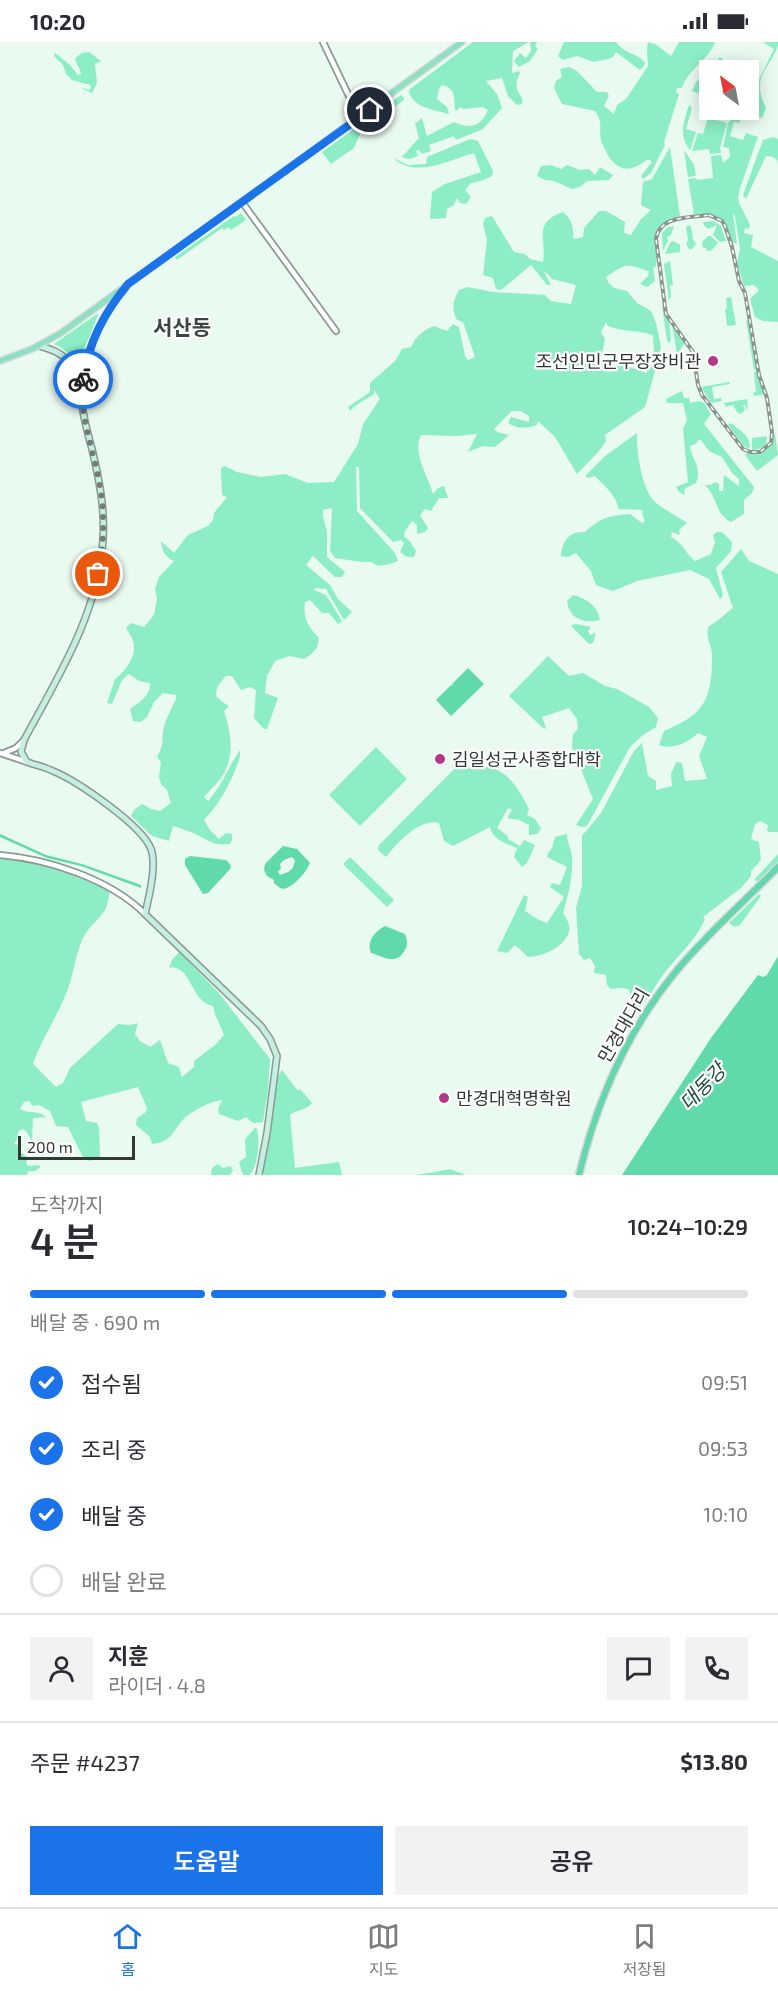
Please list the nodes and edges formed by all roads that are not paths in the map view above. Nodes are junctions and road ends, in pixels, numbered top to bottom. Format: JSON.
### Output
{"nodes":[{"id":1,"x":323,"y":42,"type":"edge"},
{"id":2,"x":462,"y":42,"type":"edge"},
{"id":3,"x":359,"y":117,"type":"junction"},
{"id":4,"x":242,"y":202,"type":"junction"},
{"id":5,"x":128,"y":284,"type":"junction"},
{"id":6,"x":336,"y":332,"type":"dead end"},
{"id":7,"x":39,"y":346,"type":"junction"},
{"id":8,"x":0,"y":360,"type":"edge"},
{"id":9,"x":81,"y":392,"type":"junction"},
{"id":10,"x":24,"y":740,"type":"junction"},
{"id":11,"x":1,"y":753,"type":"edge"},
{"id":12,"x":27,"y":762,"type":"junction"},
{"id":13,"x":0,"y":855,"type":"edge"},
{"id":14,"x":778,"y":867,"type":"edge"},
{"id":15,"x":145,"y":914,"type":"junction"},
{"id":16,"x":259,"y":1175,"type":"edge"},
{"id":17,"x":579,"y":1175,"type":"edge"}],
"edges":[{"from":1,"to":3,"type":"street"},
{"from":2,"to":3,"type":"main road"},
{"from":3,"to":4,"type":"main road"},
{"from":4,"to":5,"type":"main road"},
{"from":4,"to":6,"type":"street"},
{"from":5,"to":7,"type":"main road"},
{"from":5,"to":9,"type":"main road"},
{"from":7,"to":8,"type":"main road"},
{"from":7,"to":9,"type":"main road"},
{"from":9,"to":10,"type":"main road"},
{"from":10,"to":11,"type":"street"},
{"from":10,"to":12,"type":"main road"},
{"from":11,"to":12,"type":"street"},
{"from":12,"to":15,"type":"main road"},
{"from":13,"to":15,"type":"street"},
{"from":14,"to":17,"type":"highway","name":"만경대다리"},
{"from":15,"to":16,"type":"main road"}]}
